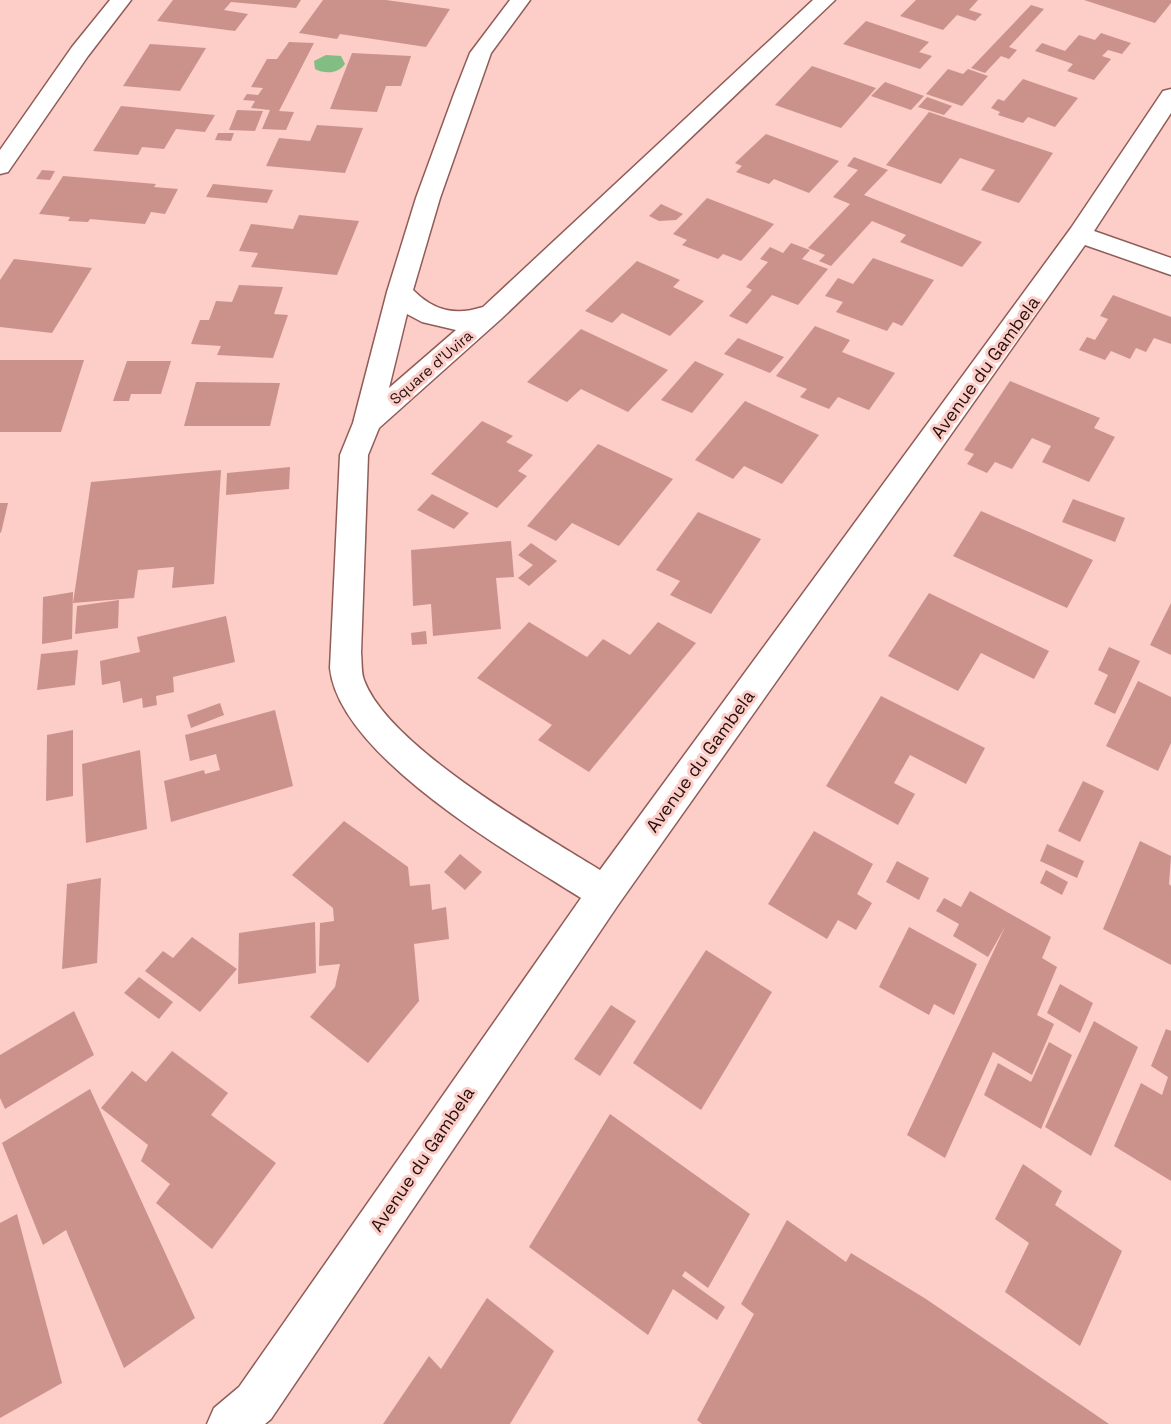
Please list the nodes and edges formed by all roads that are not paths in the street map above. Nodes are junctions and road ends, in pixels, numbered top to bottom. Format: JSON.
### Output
{"nodes":[{"id":1,"x":121,"y":0,"type":"edge"},
{"id":2,"x":520,"y":0,"type":"edge"},
{"id":3,"x":825,"y":0,"type":"edge"},
{"id":4,"x":1171,"y":96,"type":"edge"},
{"id":5,"x":0,"y":167,"type":"edge"},
{"id":6,"x":1080,"y":234,"type":"junction"},
{"id":7,"x":1171,"y":267,"type":"edge"},
{"id":8,"x":400,"y":292,"type":"junction"},
{"id":9,"x":492,"y":313,"type":"junction"},
{"id":10,"x":367,"y":423,"type":"junction"},
{"id":11,"x":605,"y":892,"type":"junction"},
{"id":12,"x":230,"y":1424,"type":"edge"}],
"edges":[{"from":1,"to":5,"type":"street"},
{"from":2,"to":8,"type":"street","name":"Square d'Uvira"},
{"from":3,"to":9,"type":"street","name":"Square d'Uvira"},
{"from":4,"to":6,"type":"street","name":"Avenue du Gambela"},
{"from":6,"to":7,"type":"street"},
{"from":6,"to":11,"type":"street","name":"Avenue du Gambela"},
{"from":8,"to":9,"type":"street"},
{"from":8,"to":10,"type":"street","name":"Square d'Uvira"},
{"from":9,"to":10,"type":"street","name":"Square d'Uvira"},
{"from":10,"to":11,"type":"street"},
{"from":11,"to":12,"type":"street","name":"Avenue du Gambela"}]}
